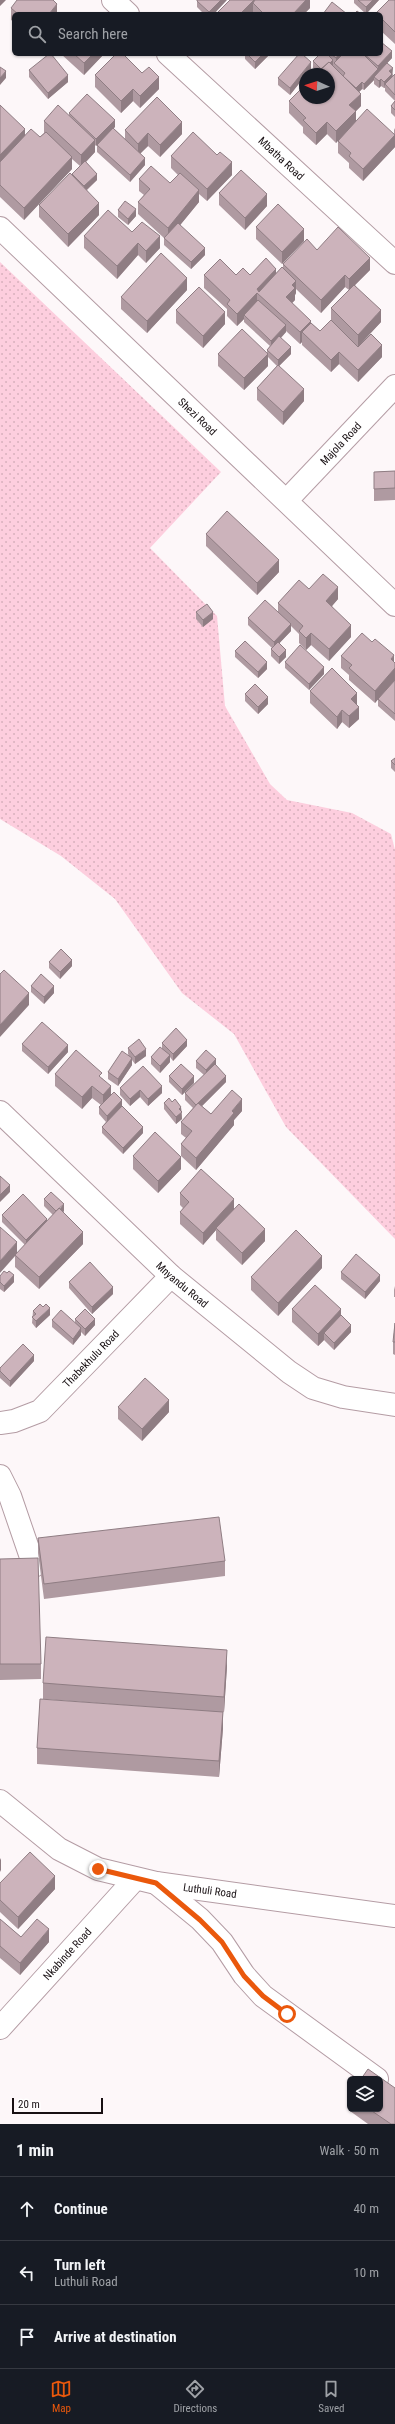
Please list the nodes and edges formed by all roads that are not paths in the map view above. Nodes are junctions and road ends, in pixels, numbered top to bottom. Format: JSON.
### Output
{"nodes":[{"id":1,"x":113,"y":0,"type":"edge"},
{"id":2,"x":126,"y":12,"type":"edge"},
{"id":3,"x":170,"y":56,"type":"edge"},
{"id":4,"x":0,"y":228,"type":"edge"},
{"id":5,"x":395,"y":263,"type":"edge"},
{"id":6,"x":395,"y":386,"type":"edge"},
{"id":7,"x":287,"y":500,"type":"junction"},
{"id":8,"x":395,"y":605,"type":"edge"},
{"id":9,"x":0,"y":1112,"type":"edge"},
{"id":10,"x":171,"y":1276,"type":"junction"},
{"id":11,"x":395,"y":1405,"type":"edge"},
{"id":12,"x":0,"y":1423,"type":"edge"},
{"id":13,"x":0,"y":1476,"type":"edge"},
{"id":14,"x":34,"y":1566,"type":"edge"},
{"id":15,"x":0,"y":1801,"type":"edge"},
{"id":16,"x":135,"y":1879,"type":"junction"},
{"id":17,"x":156,"y":1883,"type":"junction"},
{"id":18,"x":395,"y":1916,"type":"edge"},
{"id":19,"x":0,"y":2028,"type":"edge"},
{"id":20,"x":373,"y":2076,"type":"edge"},
{"id":21,"x":383,"y":2084,"type":"edge"},
{"id":22,"x":395,"y":2092,"type":"edge"}],
"edges":[{"from":1,"to":2,"type":"street"},
{"from":3,"to":5,"type":"street","name":"Mbatha Road"},
{"from":4,"to":7,"type":"street","name":"Shezi Road"},
{"from":6,"to":7,"type":"street","name":"Majola Road"},
{"from":7,"to":8,"type":"street","name":"Shezi Road"},
{"from":9,"to":10,"type":"street","name":"Mnyandu Road"},
{"from":10,"to":11,"type":"street","name":"Mnyandu Road"},
{"from":10,"to":12,"type":"street","name":"Thabekhulu Road"},
{"from":13,"to":14,"type":"street"},
{"from":15,"to":16,"type":"street","name":"Luthuli Road"},
{"from":16,"to":17,"type":"street","name":"Luthuli Road"},
{"from":16,"to":19,"type":"street","name":"Nkabinde Road"},
{"from":17,"to":18,"type":"street","name":"Luthuli Road"},
{"from":17,"to":20,"type":"street"},
{"from":21,"to":22,"type":"street"}]}
